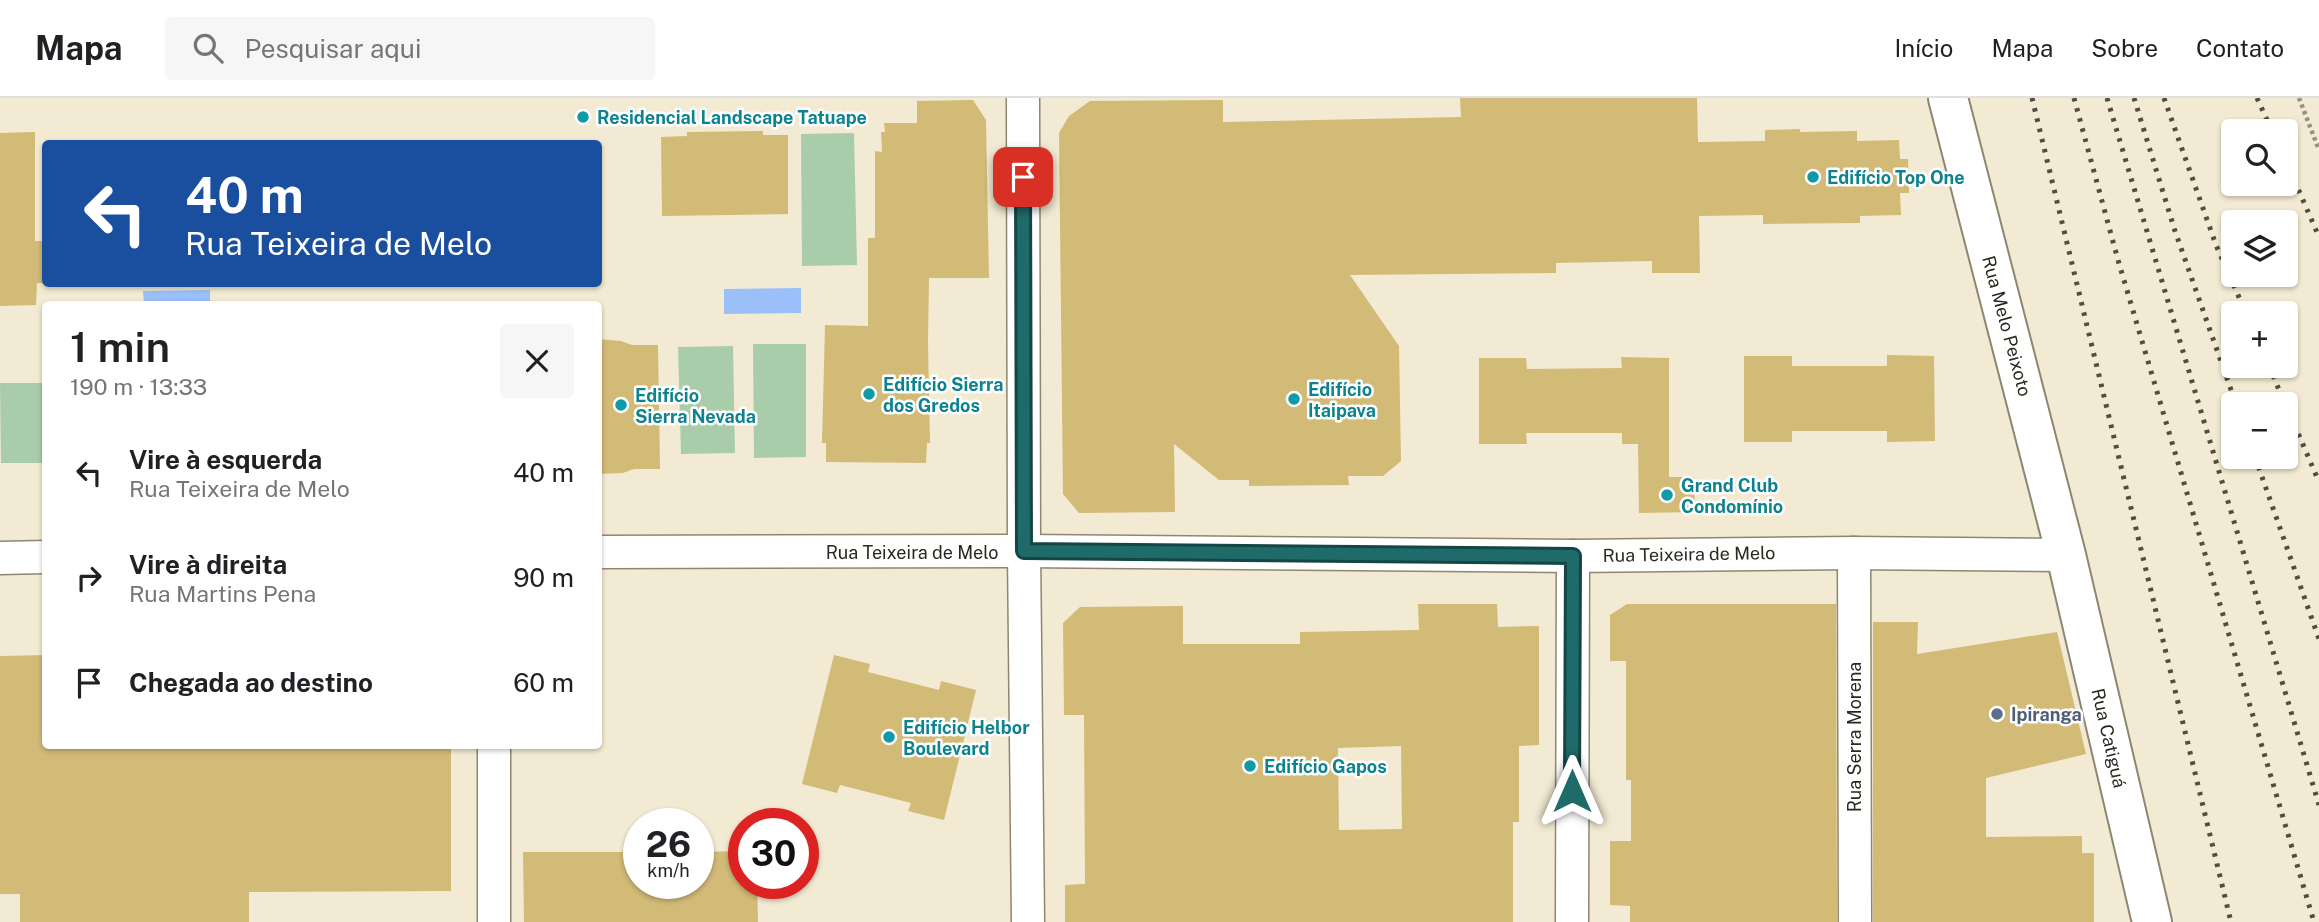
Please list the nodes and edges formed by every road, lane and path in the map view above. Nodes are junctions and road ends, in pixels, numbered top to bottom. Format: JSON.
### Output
{"nodes":[{"id":1,"x":1023,"y":98,"type":"edge"},
{"id":2,"x":1948,"y":98,"type":"edge"},
{"id":3,"x":2299,"y":98,"type":"edge"},
{"id":4,"x":2319,"y":150,"type":"edge"},
{"id":5,"x":1024,"y":551,"type":"junction"},
{"id":6,"x":602,"y":552,"type":"edge"},
{"id":7,"x":1854,"y":553,"type":"junction"},
{"id":8,"x":2066,"y":555,"type":"junction"},
{"id":9,"x":1573,"y":556,"type":"junction"},
{"id":10,"x":42,"y":557,"type":"edge"},
{"id":11,"x":0,"y":558,"type":"edge"},
{"id":12,"x":494,"y":749,"type":"edge"},
{"id":13,"x":494,"y":922,"type":"edge"},
{"id":14,"x":1028,"y":922,"type":"edge"},
{"id":15,"x":1572,"y":922,"type":"edge"},
{"id":16,"x":1855,"y":922,"type":"edge"},
{"id":17,"x":2152,"y":922,"type":"edge"}],
"edges":[{"from":1,"to":5,"type":"street"},
{"from":2,"to":8,"type":"main road","name":"Rua Melo Peixoto"},
{"from":3,"to":4,"type":"path"},
{"from":5,"to":6,"type":"street","name":"Rua Teixeira de Melo"},
{"from":5,"to":9,"type":"street","name":"Rua Teixeira de Melo"},
{"from":5,"to":14,"type":"street"},
{"from":7,"to":8,"type":"street","name":"Rua Teixeira de Melo"},
{"from":7,"to":9,"type":"street","name":"Rua Teixeira de Melo"},
{"from":7,"to":16,"type":"street","name":"Rua Serra Morena"},
{"from":8,"to":17,"type":"main road","name":"Rua Catiguá"},
{"from":9,"to":15,"type":"street"},
{"from":10,"to":11,"type":"street"},
{"from":12,"to":13,"type":"street"}]}
